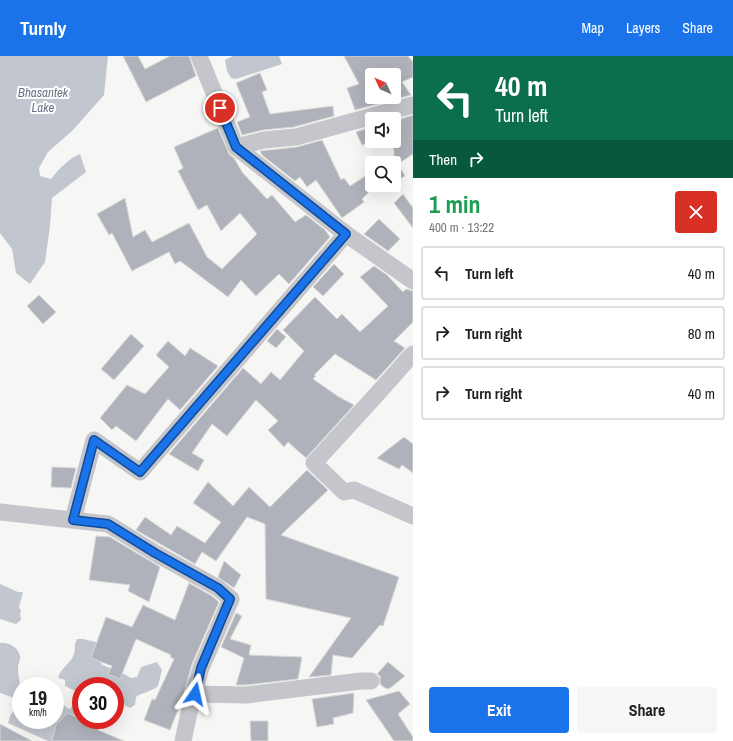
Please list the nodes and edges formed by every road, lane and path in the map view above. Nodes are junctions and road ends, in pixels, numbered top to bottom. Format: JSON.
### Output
{"nodes":[{"id":1,"x":199,"y":56,"type":"edge"},
{"id":2,"x":413,"y":105,"type":"edge"},
{"id":3,"x":236,"y":147,"type":"junction"},
{"id":4,"x":346,"y":234,"type":"junction"},
{"id":5,"x":413,"y":281,"type":"edge"},
{"id":6,"x":413,"y":354,"type":"edge"},
{"id":7,"x":0,"y":512,"type":"edge"},
{"id":8,"x":413,"y":516,"type":"edge"},
{"id":9,"x":73,"y":520,"type":"junction"},
{"id":10,"x":371,"y":681,"type":"dead end"},
{"id":11,"x":196,"y":683,"type":"junction"},
{"id":12,"x":183,"y":741,"type":"edge"}],
"edges":[{"from":1,"to":3,"type":"street"},
{"from":2,"to":3,"type":"street"},
{"from":3,"to":4,"type":"street"},
{"from":4,"to":5,"type":"street"},
{"from":4,"to":9,"type":"street"},
{"from":6,"to":8,"type":"street"},
{"from":7,"to":9,"type":"street"},
{"from":9,"to":11,"type":"street"},
{"from":10,"to":11,"type":"street"},
{"from":11,"to":12,"type":"street"}]}
